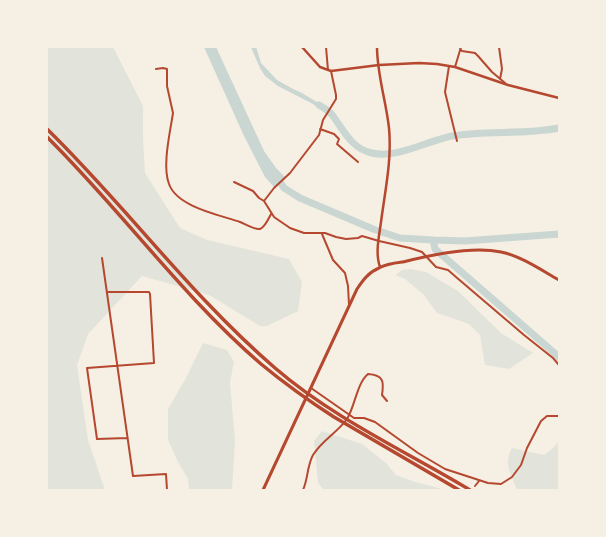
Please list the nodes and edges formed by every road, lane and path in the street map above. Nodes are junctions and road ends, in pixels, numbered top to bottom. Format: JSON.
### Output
{"nodes":[{"id":1,"x":302,"y":47,"type":"edge"},
{"id":2,"x":326,"y":47,"type":"edge"},
{"id":3,"x":377,"y":47,"type":"edge"},
{"id":4,"x":499,"y":47,"type":"edge"},
{"id":5,"x":460,"y":48,"type":"edge"},
{"id":6,"x":379,"y":65,"type":"junction"},
{"id":7,"x":449,"y":66,"type":"junction"},
{"id":8,"x":455,"y":67,"type":"junction"},
{"id":9,"x":156,"y":69,"type":"dead end"},
{"id":10,"x":329,"y":71,"type":"junction"},
{"id":11,"x":500,"y":79,"type":"junction"},
{"id":12,"x":508,"y":85,"type":"junction"},
{"id":13,"x":559,"y":98,"type":"edge"},
{"id":14,"x":47,"y":129,"type":"edge"},
{"id":15,"x":320,"y":129,"type":"junction"},
{"id":16,"x":47,"y":138,"type":"edge"},
{"id":17,"x":457,"y":140,"type":"dead end"},
{"id":18,"x":358,"y":162,"type":"dead end"},
{"id":19,"x":234,"y":182,"type":"dead end"},
{"id":20,"x":264,"y":201,"type":"junction"},
{"id":21,"x":271,"y":214,"type":"junction"},
{"id":22,"x":322,"y":234,"type":"junction"},
{"id":23,"x":379,"y":242,"type":"junction"},
{"id":24,"x":426,"y":256,"type":"junction"},
{"id":25,"x":102,"y":258,"type":"dead end"},
{"id":26,"x":380,"y":267,"type":"junction"},
{"id":27,"x":559,"y":280,"type":"edge"},
{"id":28,"x":108,"y":292,"type":"junction"},
{"id":29,"x":349,"y":306,"type":"junction"},
{"id":30,"x":559,"y":365,"type":"edge"},
{"id":31,"x":118,"y":366,"type":"junction"},
{"id":32,"x":311,"y":388,"type":"junction"},
{"id":33,"x":387,"y":401,"type":"dead end"},
{"id":34,"x":349,"y":414,"type":"junction"},
{"id":35,"x":559,"y":416,"type":"edge"},
{"id":36,"x":127,"y":438,"type":"junction"},
{"id":37,"x":479,"y":481,"type":"junction"},
{"id":38,"x":474,"y":486,"type":"dead end"},
{"id":39,"x":166,"y":490,"type":"edge"},
{"id":40,"x":263,"y":490,"type":"edge"},
{"id":41,"x":303,"y":490,"type":"edge"},
{"id":42,"x":459,"y":490,"type":"edge"},
{"id":43,"x":470,"y":490,"type":"edge"}],
"edges":[{"from":1,"to":10,"type":"main road"},
{"from":2,"to":10,"type":"street"},
{"from":3,"to":6,"type":"main road"},
{"from":4,"to":11,"type":"street"},
{"from":5,"to":8,"type":"street"},
{"from":5,"to":11,"type":"street"},
{"from":6,"to":7,"type":"main road"},
{"from":6,"to":10,"type":"main road"},
{"from":6,"to":23,"type":"main road"},
{"from":7,"to":8,"type":"main road"},
{"from":7,"to":17,"type":"street"},
{"from":8,"to":12,"type":"main road"},
{"from":9,"to":21,"type":"street"},
{"from":10,"to":15,"type":"street"},
{"from":11,"to":12,"type":"street"},
{"from":12,"to":13,"type":"main road"},
{"from":14,"to":43,"type":"highway"},
{"from":15,"to":18,"type":"street"},
{"from":15,"to":20,"type":"street"},
{"from":16,"to":42,"type":"highway"},
{"from":19,"to":20,"type":"street"},
{"from":20,"to":21,"type":"street"},
{"from":21,"to":22,"type":"street"},
{"from":22,"to":23,"type":"street"},
{"from":22,"to":29,"type":"street"},
{"from":23,"to":24,"type":"street"},
{"from":23,"to":26,"type":"main road"},
{"from":24,"to":26,"type":"main road"},
{"from":24,"to":27,"type":"main road"},
{"from":24,"to":30,"type":"street"},
{"from":25,"to":28,"type":"street"},
{"from":26,"to":29,"type":"main road"},
{"from":28,"to":31,"type":"street"},
{"from":28,"to":31,"type":"street"},
{"from":29,"to":32,"type":"main road"},
{"from":31,"to":36,"type":"street"},
{"from":31,"to":36,"type":"street"},
{"from":32,"to":34,"type":"street"},
{"from":32,"to":40,"type":"main road"},
{"from":33,"to":34,"type":"street"},
{"from":34,"to":37,"type":"street"},
{"from":34,"to":41,"type":"street"},
{"from":35,"to":37,"type":"street"},
{"from":36,"to":39,"type":"street"},
{"from":37,"to":38,"type":"street"}]}
